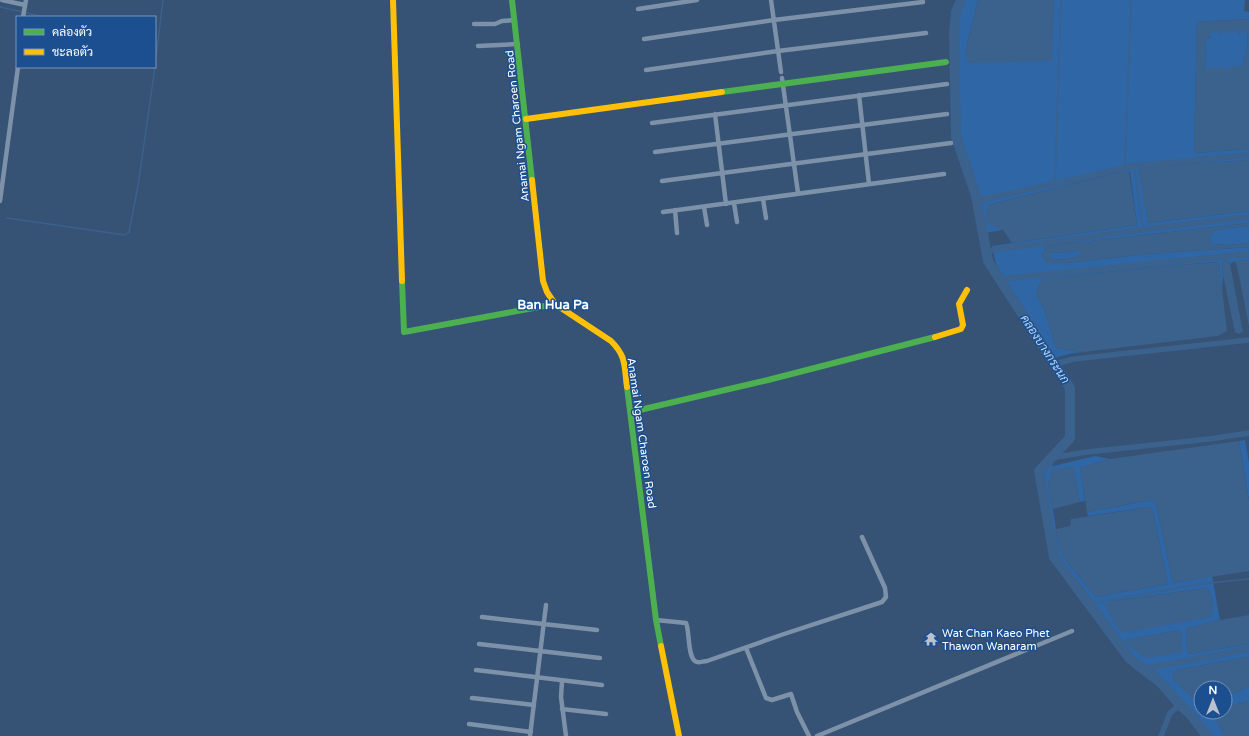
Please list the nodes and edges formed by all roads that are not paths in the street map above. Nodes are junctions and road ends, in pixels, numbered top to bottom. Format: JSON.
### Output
{"nodes":[{"id":1,"x":2,"y":0,"type":"edge"},
{"id":2,"x":393,"y":0,"type":"edge"},
{"id":3,"x":512,"y":0,"type":"edge"},
{"id":4,"x":697,"y":0,"type":"edge"},
{"id":5,"x":771,"y":0,"type":"edge"},
{"id":6,"x":923,"y":2,"type":"dead end"},
{"id":7,"x":25,"y":4,"type":"edge"},
{"id":8,"x":638,"y":9,"type":"dead end"},
{"id":9,"x":23,"y":16,"type":"edge"},
{"id":10,"x":515,"y":20,"type":"junction"},
{"id":11,"x":774,"y":20,"type":"junction"},
{"id":12,"x":474,"y":24,"type":"dead end"},
{"id":13,"x":926,"y":33,"type":"dead end"},
{"id":14,"x":644,"y":39,"type":"dead end"},
{"id":15,"x":518,"y":44,"type":"junction"},
{"id":16,"x":478,"y":46,"type":"dead end"},
{"id":17,"x":778,"y":51,"type":"junction"},
{"id":18,"x":946,"y":62,"type":"dead end"},
{"id":19,"x":18,"y":68,"type":"edge"},
{"id":20,"x":646,"y":70,"type":"dead end"},
{"id":21,"x":781,"y":72,"type":"dead end"},
{"id":22,"x":782,"y":81,"type":"junction"},
{"id":23,"x":947,"y":84,"type":"dead end"},
{"id":24,"x":859,"y":95,"type":"junction"},
{"id":25,"x":785,"y":104,"type":"junction"},
{"id":26,"x":716,"y":114,"type":"junction"},
{"id":27,"x":947,"y":114,"type":"dead end"},
{"id":28,"x":526,"y":119,"type":"junction"},
{"id":29,"x":652,"y":123,"type":"dead end"},
{"id":30,"x":863,"y":125,"type":"junction"},
{"id":31,"x":789,"y":134,"type":"junction"},
{"id":32,"x":951,"y":143,"type":"dead end"},
{"id":33,"x":719,"y":144,"type":"junction"},
{"id":34,"x":655,"y":152,"type":"dead end"},
{"id":35,"x":866,"y":154,"type":"junction"},
{"id":36,"x":794,"y":164,"type":"junction"},
{"id":37,"x":723,"y":174,"type":"junction"},
{"id":38,"x":944,"y":174,"type":"dead end"},
{"id":39,"x":662,"y":181,"type":"dead end"},
{"id":40,"x":869,"y":184,"type":"junction"},
{"id":41,"x":798,"y":193,"type":"junction"},
{"id":42,"x":763,"y":199,"type":"junction"},
{"id":43,"x":0,"y":201,"type":"edge"},
{"id":44,"x":734,"y":203,"type":"junction"},
{"id":45,"x":726,"y":204,"type":"junction"},
{"id":46,"x":704,"y":207,"type":"junction"},
{"id":47,"x":675,"y":210,"type":"junction"},
{"id":48,"x":663,"y":212,"type":"dead end"},
{"id":49,"x":766,"y":218,"type":"dead end"},
{"id":50,"x":736,"y":222,"type":"dead end"},
{"id":51,"x":707,"y":225,"type":"dead end"},
{"id":52,"x":677,"y":233,"type":"dead end"},
{"id":53,"x":967,"y":290,"type":"dead end"},
{"id":54,"x":556,"y":304,"type":"junction"},
{"id":55,"x":631,"y":412,"type":"junction"},
{"id":56,"x":862,"y":537,"type":"dead end"},
{"id":57,"x":546,"y":605,"type":"dead end"},
{"id":58,"x":482,"y":617,"type":"dead end"},
{"id":59,"x":656,"y":620,"type":"junction"},
{"id":60,"x":544,"y":624,"type":"junction"},
{"id":61,"x":597,"y":630,"type":"dead end"},
{"id":62,"x":1072,"y":631,"type":"dead end"},
{"id":63,"x":479,"y":644,"type":"dead end"},
{"id":64,"x":746,"y":648,"type":"junction"},
{"id":65,"x":540,"y":652,"type":"junction"},
{"id":66,"x":600,"y":658,"type":"dead end"},
{"id":67,"x":476,"y":670,"type":"dead end"},
{"id":68,"x":537,"y":678,"type":"junction"},
{"id":69,"x":562,"y":681,"type":"junction"},
{"id":70,"x":602,"y":685,"type":"dead end"},
{"id":71,"x":472,"y":698,"type":"dead end"},
{"id":72,"x":534,"y":705,"type":"junction"},
{"id":73,"x":562,"y":709,"type":"junction"},
{"id":74,"x":606,"y":714,"type":"dead end"},
{"id":75,"x":469,"y":724,"type":"dead end"},
{"id":76,"x":531,"y":734,"type":"edge"},
{"id":77,"x":566,"y":736,"type":"edge"},
{"id":78,"x":570,"y":736,"type":"edge"},
{"id":79,"x":679,"y":736,"type":"edge"},
{"id":80,"x":809,"y":736,"type":"edge"},
{"id":81,"x":817,"y":736,"type":"edge"}],
"edges":[{"from":1,"to":7,"type":"street"},
{"from":2,"to":54,"type":"street"},
{"from":3,"to":10,"type":"street","name":"Anamai Ngam Charoen Road"},
{"from":4,"to":8,"type":"street"},
{"from":5,"to":11,"type":"street"},
{"from":6,"to":11,"type":"street"},
{"from":7,"to":9,"type":"street"},
{"from":10,"to":12,"type":"street"},
{"from":10,"to":15,"type":"street","name":"Anamai Ngam Charoen Road"},
{"from":11,"to":14,"type":"street"},
{"from":11,"to":17,"type":"street"},
{"from":13,"to":17,"type":"street"},
{"from":15,"to":16,"type":"street"},
{"from":15,"to":28,"type":"street","name":"Anamai Ngam Charoen Road"},
{"from":17,"to":20,"type":"street"},
{"from":17,"to":21,"type":"street"},
{"from":18,"to":22,"type":"street"},
{"from":19,"to":43,"type":"street"},
{"from":22,"to":25,"type":"street"},
{"from":22,"to":28,"type":"street"},
{"from":23,"to":24,"type":"street"},
{"from":24,"to":25,"type":"street"},
{"from":24,"to":30,"type":"street"},
{"from":25,"to":26,"type":"street"},
{"from":25,"to":31,"type":"street"},
{"from":26,"to":29,"type":"street"},
{"from":26,"to":33,"type":"street"},
{"from":27,"to":30,"type":"street"},
{"from":28,"to":54,"type":"street","name":"Anamai Ngam Charoen Road"},
{"from":30,"to":31,"type":"street"},
{"from":30,"to":35,"type":"street"},
{"from":31,"to":33,"type":"street"},
{"from":31,"to":36,"type":"street"},
{"from":32,"to":35,"type":"street"},
{"from":33,"to":34,"type":"street"},
{"from":33,"to":37,"type":"street"},
{"from":35,"to":36,"type":"street"},
{"from":35,"to":40,"type":"street"},
{"from":36,"to":37,"type":"street"},
{"from":36,"to":41,"type":"street"},
{"from":37,"to":39,"type":"street"},
{"from":37,"to":45,"type":"street"},
{"from":38,"to":40,"type":"street"},
{"from":40,"to":41,"type":"street"},
{"from":41,"to":42,"type":"street"},
{"from":42,"to":44,"type":"street"},
{"from":42,"to":49,"type":"street"},
{"from":44,"to":45,"type":"street"},
{"from":44,"to":50,"type":"street"},
{"from":45,"to":46,"type":"street"},
{"from":46,"to":47,"type":"street"},
{"from":46,"to":51,"type":"street"},
{"from":47,"to":48,"type":"street"},
{"from":47,"to":52,"type":"street"},
{"from":53,"to":55,"type":"street"},
{"from":54,"to":55,"type":"street","name":"Anamai Ngam Charoen Road"},
{"from":55,"to":59,"type":"street","name":"Anamai Ngam Charoen Road"},
{"from":56,"to":64,"type":"street"},
{"from":57,"to":60,"type":"street"},
{"from":58,"to":60,"type":"street"},
{"from":59,"to":64,"type":"street"},
{"from":59,"to":79,"type":"street","name":"Anamai Ngam Charoen Road"},
{"from":60,"to":61,"type":"street"},
{"from":60,"to":65,"type":"street"},
{"from":62,"to":81,"type":"street"},
{"from":63,"to":65,"type":"street"},
{"from":64,"to":80,"type":"street"},
{"from":65,"to":66,"type":"street"},
{"from":65,"to":68,"type":"street"},
{"from":67,"to":68,"type":"street"},
{"from":68,"to":69,"type":"street"},
{"from":68,"to":72,"type":"street"},
{"from":69,"to":70,"type":"street"},
{"from":69,"to":73,"type":"street"},
{"from":71,"to":72,"type":"street"},
{"from":72,"to":76,"type":"street"},
{"from":73,"to":74,"type":"street"},
{"from":73,"to":77,"type":"street"},
{"from":75,"to":76,"type":"street"},
{"from":77,"to":78,"type":"street"}]}
